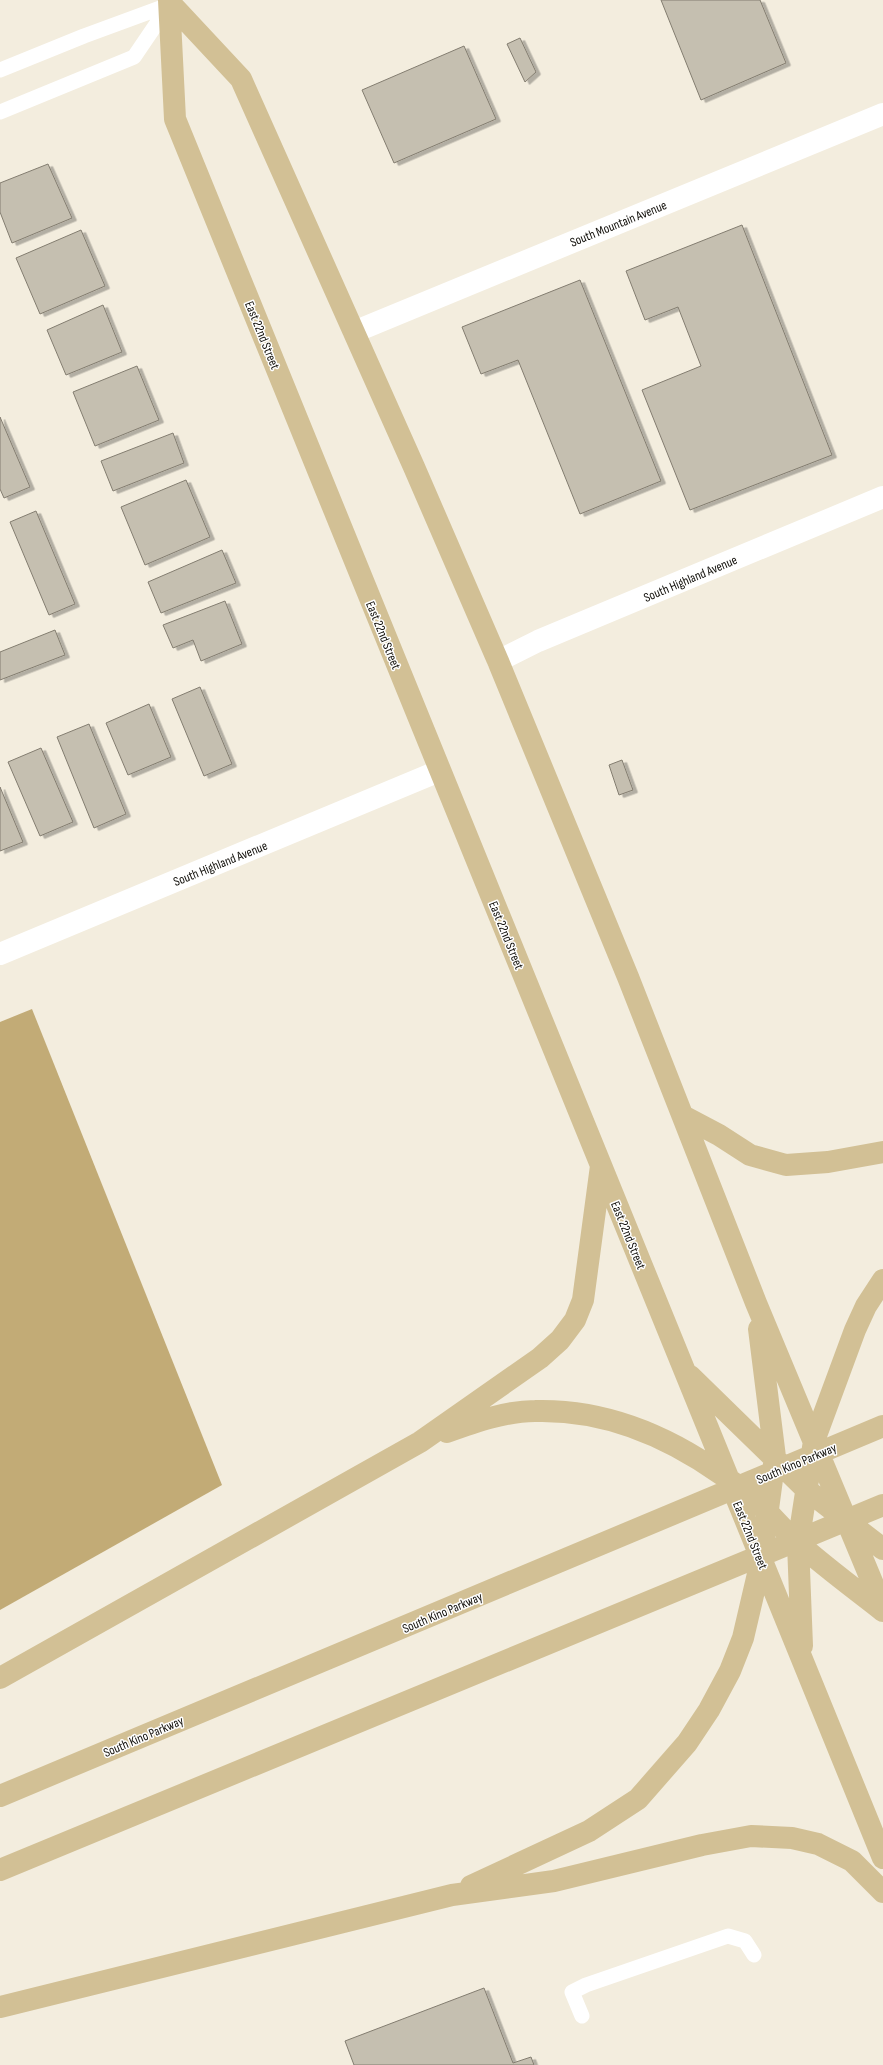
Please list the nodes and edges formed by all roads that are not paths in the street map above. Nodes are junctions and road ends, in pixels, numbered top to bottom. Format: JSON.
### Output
{"nodes":[{"id":1,"x":174,"y":1,"type":"edge"},
{"id":2,"x":0,"y":70,"type":"edge"},
{"id":3,"x":0,"y":112,"type":"edge"},
{"id":4,"x":883,"y":114,"type":"edge"},
{"id":5,"x":354,"y":332,"type":"junction"},
{"id":6,"x":883,"y":498,"type":"edge"},
{"id":7,"x":498,"y":661,"type":"junction"},
{"id":8,"x":439,"y":771,"type":"junction"},
{"id":9,"x":0,"y":954,"type":"edge"},
{"id":10,"x":683,"y":1116,"type":"junction"},
{"id":11,"x":883,"y":1152,"type":"edge"},
{"id":12,"x":601,"y":1165,"type":"junction"},
{"id":13,"x":883,"y":1280,"type":"edge"},
{"id":14,"x":756,"y":1303,"type":"junction"},
{"id":15,"x":684,"y":1370,"type":"junction"},
{"id":16,"x":883,"y":1426,"type":"edge"},
{"id":17,"x":814,"y":1441,"type":"junction"},
{"id":18,"x":420,"y":1442,"type":"junction"},
{"id":19,"x":775,"y":1457,"type":"junction"},
{"id":20,"x":728,"y":1480,"type":"junction"},
{"id":21,"x":807,"y":1490,"type":"junction"},
{"id":22,"x":883,"y":1505,"type":"edge"},
{"id":23,"x":769,"y":1515,"type":"junction"},
{"id":24,"x":847,"y":1520,"type":"junction"},
{"id":25,"x":798,"y":1544,"type":"junction"},
{"id":26,"x":883,"y":1549,"type":"edge"},
{"id":27,"x":761,"y":1561,"type":"junction"},
{"id":28,"x":883,"y":1608,"type":"edge"},
{"id":29,"x":883,"y":1611,"type":"edge"},
{"id":30,"x":802,"y":1659,"type":"junction"},
{"id":31,"x":0,"y":1678,"type":"edge"},
{"id":32,"x":0,"y":1796,"type":"edge"},
{"id":33,"x":883,"y":1858,"type":"edge"},
{"id":34,"x":0,"y":1870,"type":"edge"},
{"id":35,"x":883,"y":1892,"type":"edge"},
{"id":36,"x":452,"y":1895,"type":"junction"},
{"id":37,"x":754,"y":1955,"type":"dead end"},
{"id":38,"x":0,"y":2007,"type":"edge"},
{"id":39,"x":582,"y":2016,"type":"dead end"}],
"edges":[{"from":1,"to":2,"type":"lane"},
{"from":1,"to":3,"type":"lane"},
{"from":1,"to":5,"type":"main road"},
{"from":1,"to":8,"type":"main road","name":"East 22nd Street"},
{"from":4,"to":5,"type":"street","name":"South Mountain Avenue"},
{"from":5,"to":7,"type":"main road"},
{"from":6,"to":7,"type":"street","name":"South Highland Avenue"},
{"from":7,"to":10,"type":"main road"},
{"from":8,"to":9,"type":"street","name":"South Highland Avenue"},
{"from":8,"to":12,"type":"main road","name":"East 22nd Street"},
{"from":10,"to":11,"type":"main road"},
{"from":10,"to":14,"type":"main road"},
{"from":12,"to":15,"type":"main road","name":"East 22nd Street"},
{"from":12,"to":18,"type":"main road"},
{"from":13,"to":17,"type":"main road"},
{"from":14,"to":17,"type":"main road"},
{"from":14,"to":19,"type":"main road"},
{"from":15,"to":19,"type":"main road"},
{"from":15,"to":20,"type":"main road","name":"East 22nd Street"},
{"from":16,"to":32,"type":"main road","name":"South Kino Parkway"},
{"from":17,"to":21,"type":"main road"},
{"from":17,"to":24,"type":"main road"},
{"from":18,"to":20,"type":"main road"},
{"from":18,"to":31,"type":"main road"},
{"from":19,"to":21,"type":"main road"},
{"from":19,"to":23,"type":"main road"},
{"from":20,"to":23,"type":"main road"},
{"from":20,"to":27,"type":"main road","name":"East 22nd Street"},
{"from":21,"to":24,"type":"main road"},
{"from":21,"to":25,"type":"main road"},
{"from":22,"to":34,"type":"main road"},
{"from":23,"to":25,"type":"main road"},
{"from":23,"to":27,"type":"main road"},
{"from":24,"to":26,"type":"main road"},
{"from":24,"to":28,"type":"main road"},
{"from":25,"to":29,"type":"main road"},
{"from":25,"to":30,"type":"main road"},
{"from":27,"to":30,"type":"main road","name":"East 22nd Street"},
{"from":27,"to":36,"type":"main road"},
{"from":30,"to":33,"type":"main road","name":"East 22nd Street"},
{"from":35,"to":36,"type":"main road"},
{"from":36,"to":38,"type":"main road"},
{"from":37,"to":39,"type":"lane"}]}
